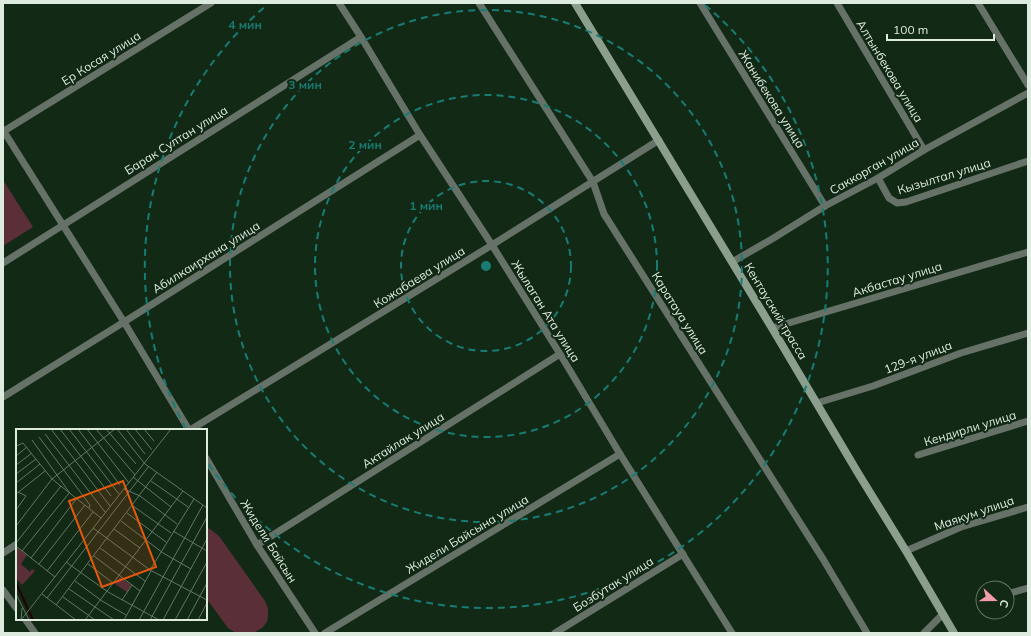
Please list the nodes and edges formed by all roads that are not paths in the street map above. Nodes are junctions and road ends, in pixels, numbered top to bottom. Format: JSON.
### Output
{"nodes":[{"id":1,"x":211,"y":3,"type":"edge"},
{"id":2,"x":339,"y":3,"type":"edge"},
{"id":3,"x":479,"y":3,"type":"edge"},
{"id":4,"x":575,"y":3,"type":"edge"},
{"id":5,"x":700,"y":3,"type":"edge"},
{"id":6,"x":837,"y":3,"type":"edge"},
{"id":7,"x":978,"y":3,"type":"edge"},
{"id":8,"x":361,"y":37,"type":"junction"},
{"id":9,"x":1028,"y":85,"type":"edge"},
{"id":10,"x":1028,"y":93,"type":"edge"},
{"id":11,"x":3,"y":131,"type":"edge"},
{"id":12,"x":420,"y":135,"type":"junction"},
{"id":13,"x":659,"y":140,"type":"junction"},
{"id":14,"x":924,"y":150,"type":"junction"},
{"id":15,"x":1028,"y":161,"type":"edge"},
{"id":16,"x":878,"y":178,"type":"junction"},
{"id":17,"x":593,"y":182,"type":"junction"},
{"id":18,"x":825,"y":206,"type":"junction"},
{"id":19,"x":63,"y":225,"type":"junction"},
{"id":20,"x":492,"y":245,"type":"junction"},
{"id":21,"x":1028,"y":252,"type":"edge"},
{"id":22,"x":732,"y":262,"type":"junction"},
{"id":23,"x":3,"y":263,"type":"edge"},
{"id":24,"x":124,"y":322,"type":"junction"},
{"id":25,"x":772,"y":328,"type":"junction"},
{"id":26,"x":1028,"y":333,"type":"edge"},
{"id":27,"x":560,"y":354,"type":"junction"},
{"id":28,"x":3,"y":397,"type":"edge"},
{"id":29,"x":817,"y":403,"type":"junction"},
{"id":30,"x":1028,"y":422,"type":"edge"},
{"id":31,"x":189,"y":429,"type":"edge"},
{"id":32,"x":192,"y":429,"type":"edge"},
{"id":33,"x":620,"y":454,"type":"junction"},
{"id":34,"x":918,"y":455,"type":"dead end"},
{"id":35,"x":207,"y":460,"type":"edge"},
{"id":36,"x":1028,"y":507,"type":"edge"},
{"id":37,"x":16,"y":545,"type":"edge"},
{"id":38,"x":257,"y":546,"type":"junction"},
{"id":39,"x":906,"y":551,"type":"junction"},
{"id":40,"x":3,"y":554,"type":"edge"},
{"id":41,"x":683,"y":554,"type":"junction"},
{"id":42,"x":1028,"y":588,"type":"edge"},
{"id":43,"x":3,"y":590,"type":"edge"},
{"id":44,"x":1015,"y":592,"type":"edge"},
{"id":45,"x":16,"y":608,"type":"edge"},
{"id":46,"x":942,"y":614,"type":"junction"},
{"id":47,"x":25,"y":620,"type":"edge"},
{"id":48,"x":35,"y":633,"type":"edge"},
{"id":49,"x":315,"y":633,"type":"edge"},
{"id":50,"x":325,"y":633,"type":"edge"},
{"id":51,"x":555,"y":633,"type":"edge"},
{"id":52,"x":732,"y":633,"type":"edge"},
{"id":53,"x":867,"y":633,"type":"edge"},
{"id":54,"x":924,"y":633,"type":"edge"},
{"id":55,"x":954,"y":633,"type":"edge"}],
"edges":[{"from":1,"to":11,"type":"street","name":"Ер Косая улица"},
{"from":2,"to":8,"type":"street","name":"Жылаган Ата улица"},
{"from":3,"to":17,"type":"street","name":"Каратауа улица"},
{"from":4,"to":13,"type":"main road","name":"Кентауский трасса"},
{"from":5,"to":18,"type":"street","name":"Жанибекова улица"},
{"from":6,"to":14,"type":"street","name":"Алтынбекова улица"},
{"from":7,"to":9,"type":"street"},
{"from":8,"to":12,"type":"street","name":"Жылаган Ата улица"},
{"from":8,"to":19,"type":"street","name":"Барак Султан улица"},
{"from":10,"to":14,"type":"street","name":"Саккорган улица"},
{"from":11,"to":19,"type":"street"},
{"from":12,"to":20,"type":"street","name":"Жылаган Ата улица"},
{"from":12,"to":24,"type":"street","name":"Абилкаирхана улица"},
{"from":13,"to":17,"type":"street","name":"Кожабаева улица"},
{"from":13,"to":22,"type":"main road","name":"Кентауский трасса"},
{"from":14,"to":16,"type":"street","name":"Саккорган улица"},
{"from":15,"to":16,"type":"street","name":"Кызылтал улица"},
{"from":16,"to":18,"type":"street","name":"Саккорган улица"},
{"from":17,"to":20,"type":"street","name":"Кожабаева улица"},
{"from":17,"to":53,"type":"street","name":"Каратауа улица"},
{"from":18,"to":22,"type":"street","name":"Саккорган улица"},
{"from":19,"to":23,"type":"street","name":"Барак Султан улица"},
{"from":19,"to":24,"type":"street"},
{"from":20,"to":27,"type":"street","name":"Жылаган Ата улица"},
{"from":20,"to":32,"type":"street","name":"Кожабаева улица"},
{"from":21,"to":25,"type":"street","name":"Акбастау улица"},
{"from":22,"to":25,"type":"main road","name":"Кентауский трасса"},
{"from":24,"to":28,"type":"street","name":"Абилкаирхана улица"},
{"from":24,"to":31,"type":"street"},
{"from":25,"to":29,"type":"main road","name":"Кентауский трасса"},
{"from":26,"to":29,"type":"street","name":"129-я улица"},
{"from":27,"to":33,"type":"street","name":"Жылаган Ата улица"},
{"from":27,"to":38,"type":"street","name":"Актайлак улица"},
{"from":29,"to":39,"type":"main road","name":"Кентауский трасса"},
{"from":30,"to":34,"type":"street","name":"Кендирли улица"},
{"from":33,"to":41,"type":"street","name":"Жылаган Ата улица"},
{"from":33,"to":50,"type":"street","name":"Жидели Байсына улица"},
{"from":35,"to":38,"type":"street","name":"Жидели Байсын"},
{"from":36,"to":39,"type":"street","name":"Маякум улица"},
{"from":37,"to":40,"type":"street"},
{"from":38,"to":49,"type":"street","name":"Жидели Байсын"},
{"from":39,"to":46,"type":"main road","name":"Кентауский трасса"},
{"from":41,"to":51,"type":"street","name":"Бозбутак улица"},
{"from":41,"to":52,"type":"street","name":"Жылаган Ата улица"},
{"from":42,"to":44,"type":"street"},
{"from":43,"to":45,"type":"street"},
{"from":46,"to":54,"type":"street"},
{"from":46,"to":55,"type":"main road","name":"Кентауский трасса"},
{"from":47,"to":48,"type":"street"}]}
